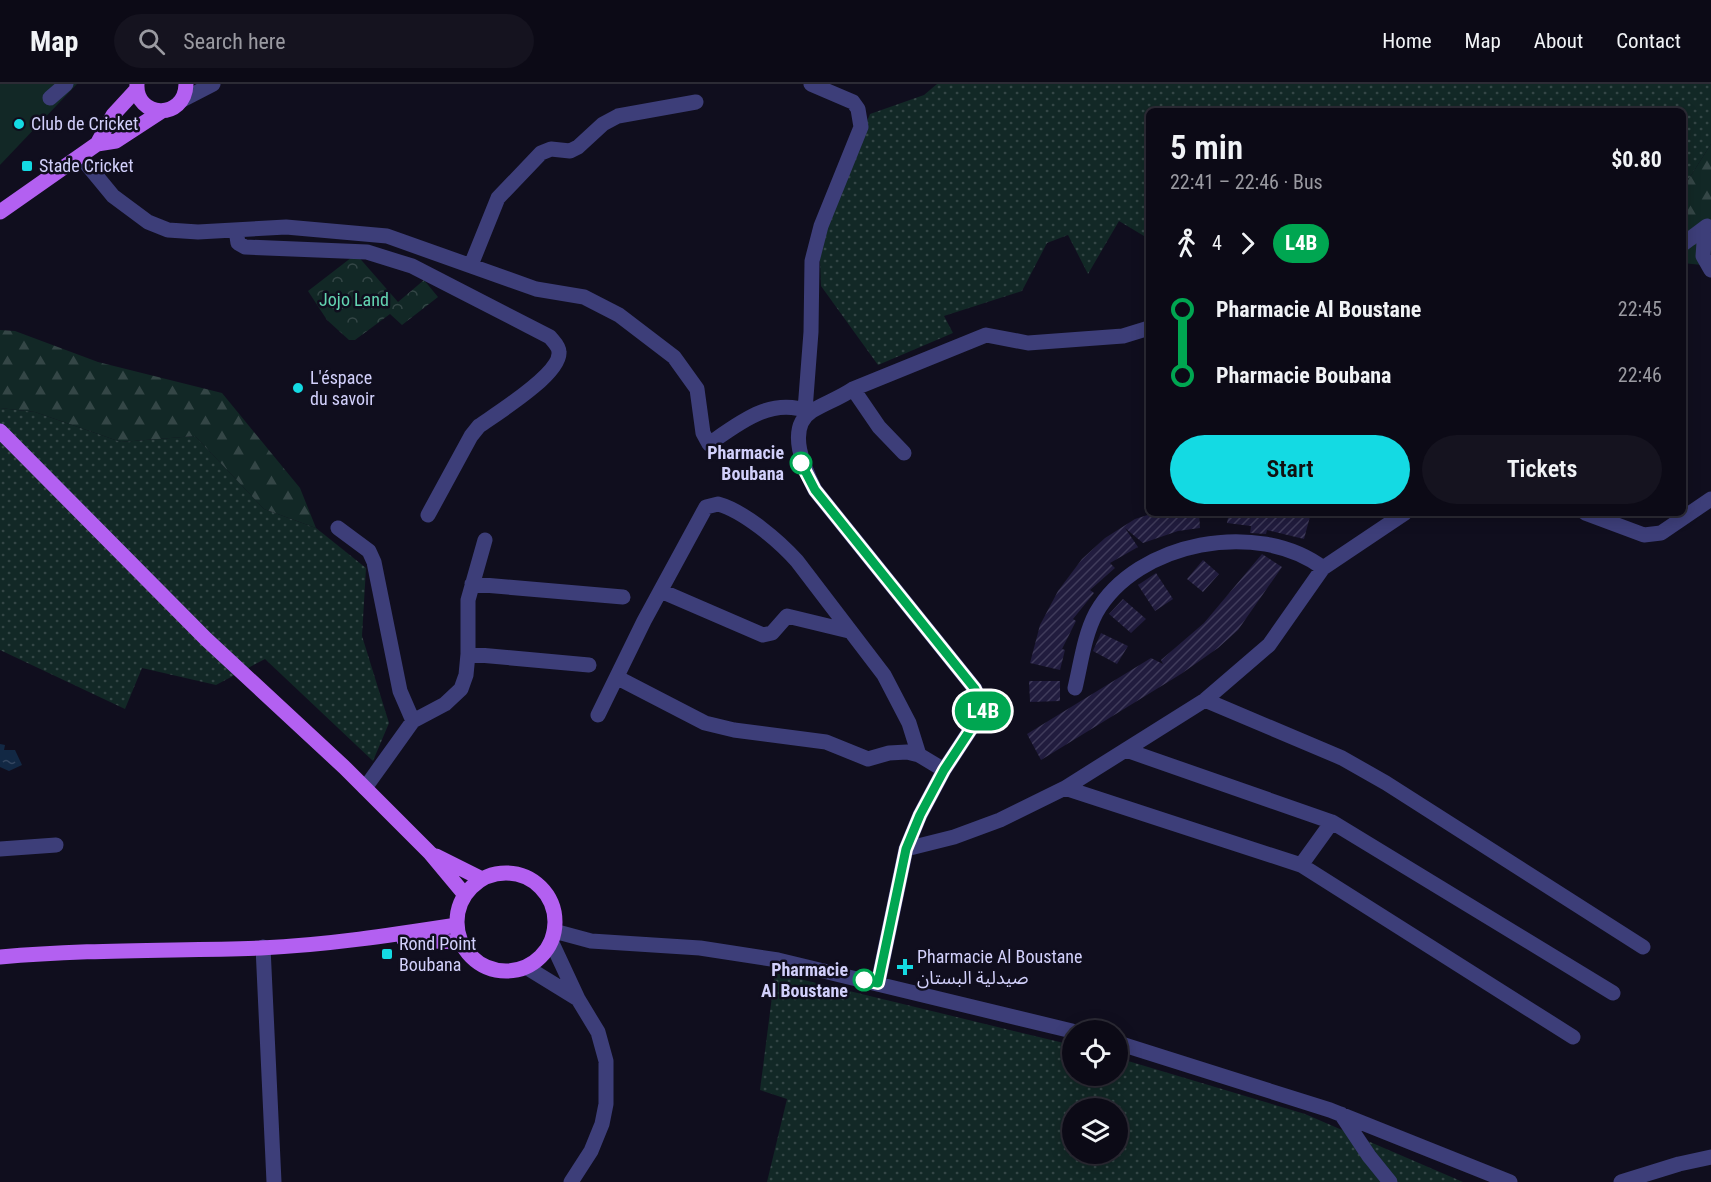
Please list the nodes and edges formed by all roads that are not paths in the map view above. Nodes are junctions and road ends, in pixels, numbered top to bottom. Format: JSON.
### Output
{"nodes":[{"id":1,"x":66,"y":84,"type":"edge"},
{"id":2,"x":186,"y":84,"type":"edge"},
{"id":3,"x":213,"y":84,"type":"edge"},
{"id":4,"x":811,"y":84,"type":"edge"},
{"id":5,"x":137,"y":86,"type":"edge"},
{"id":6,"x":50,"y":98,"type":"dead end"},
{"id":7,"x":182,"y":100,"type":"junction"},
{"id":8,"x":696,"y":102,"type":"dead end"},
{"id":9,"x":162,"y":111,"type":"junction"},
{"id":10,"x":98,"y":144,"type":"junction"},
{"id":11,"x":80,"y":156,"type":"junction"},
{"id":12,"x":0,"y":213,"type":"edge"},
{"id":13,"x":1708,"y":225,"type":"edge"},
{"id":14,"x":236,"y":230,"type":"junction"},
{"id":15,"x":1686,"y":242,"type":"edge"},
{"id":16,"x":471,"y":265,"type":"junction"},
{"id":17,"x":1711,"y":270,"type":"edge"},
{"id":18,"x":1146,"y":329,"type":"edge"},
{"id":19,"x":854,"y":389,"type":"junction"},
{"id":20,"x":807,"y":411,"type":"junction"},
{"id":21,"x":0,"y":431,"type":"edge"},
{"id":22,"x":904,"y":453,"type":"dead end"},
{"id":23,"x":1711,"y":499,"type":"edge"},
{"id":24,"x":428,"y":515,"type":"dead end"},
{"id":25,"x":1401,"y":516,"type":"edge"},
{"id":26,"x":1593,"y":516,"type":"edge"},
{"id":27,"x":1686,"y":516,"type":"edge"},
{"id":28,"x":1686,"y":516,"type":"edge"},
{"id":29,"x":338,"y":528,"type":"dead end"},
{"id":30,"x":485,"y":540,"type":"dead end"},
{"id":31,"x":1323,"y":568,"type":"junction"},
{"id":32,"x":472,"y":584,"type":"junction"},
{"id":33,"x":661,"y":591,"type":"junction"},
{"id":34,"x":622,"y":597,"type":"dead end"},
{"id":35,"x":849,"y":631,"type":"junction"},
{"id":36,"x":468,"y":654,"type":"junction"},
{"id":37,"x":589,"y":665,"type":"dead end"},
{"id":38,"x":618,"y":678,"type":"junction"},
{"id":39,"x":1075,"y":688,"type":"dead end"},
{"id":40,"x":1205,"y":700,"type":"junction"},
{"id":41,"x":598,"y":715,"type":"dead end"},
{"id":42,"x":413,"y":721,"type":"junction"},
{"id":43,"x":1126,"y":750,"type":"junction"},
{"id":44,"x":919,"y":755,"type":"junction"},
{"id":45,"x":944,"y":770,"type":"junction"},
{"id":46,"x":365,"y":788,"type":"junction"},
{"id":47,"x":1065,"y":788,"type":"junction"},
{"id":48,"x":1332,"y":822,"type":"junction"},
{"id":49,"x":56,"y":845,"type":"dead end"},
{"id":50,"x":0,"y":849,"type":"edge"},
{"id":51,"x":906,"y":849,"type":"junction"},
{"id":52,"x":430,"y":853,"type":"junction"},
{"id":53,"x":1301,"y":865,"type":"junction"},
{"id":54,"x":482,"y":879,"type":"junction"},
{"id":55,"x":465,"y":895,"type":"junction"},
{"id":56,"x":457,"y":925,"type":"junction"},
{"id":57,"x":553,"y":936,"type":"junction"},
{"id":58,"x":368,"y":939,"type":"junction"},
{"id":59,"x":461,"y":942,"type":"junction"},
{"id":60,"x":263,"y":947,"type":"junction"},
{"id":61,"x":1643,"y":947,"type":"dead end"},
{"id":62,"x":0,"y":957,"type":"edge"},
{"id":63,"x":526,"y":967,"type":"junction"},
{"id":64,"x":878,"y":983,"type":"junction"},
{"id":65,"x":1613,"y":993,"type":"dead end"},
{"id":66,"x":578,"y":999,"type":"junction"},
{"id":67,"x":1062,"y":1029,"type":"edge"},
{"id":68,"x":1573,"y":1037,"type":"dead end"},
{"id":69,"x":1128,"y":1045,"type":"edge"},
{"id":70,"x":1341,"y":1114,"type":"junction"},
{"id":71,"x":1711,"y":1157,"type":"edge"},
{"id":72,"x":1384,"y":1179,"type":"edge"},
{"id":73,"x":576,"y":1181,"type":"edge"},
{"id":74,"x":274,"y":1182,"type":"edge"},
{"id":75,"x":1510,"y":1182,"type":"edge"},
{"id":76,"x":1621,"y":1182,"type":"edge"}],
"edges":[{"from":1,"to":6,"type":"street"},
{"from":2,"to":7,"type":"main road"},
{"from":3,"to":7,"type":"street"},
{"from":4,"to":20,"type":"street"},
{"from":5,"to":9,"type":"main road"},
{"from":5,"to":10,"type":"main road"},
{"from":7,"to":9,"type":"main road"},
{"from":8,"to":16,"type":"street"},
{"from":9,"to":10,"type":"main road"},
{"from":10,"to":11,"type":"main road"},
{"from":11,"to":12,"type":"main road"},
{"from":11,"to":14,"type":"street"},
{"from":13,"to":15,"type":"street"},
{"from":13,"to":17,"type":"street"},
{"from":14,"to":16,"type":"street"},
{"from":14,"to":24,"type":"street"},
{"from":16,"to":20,"type":"street"},
{"from":18,"to":19,"type":"street"},
{"from":19,"to":20,"type":"street"},
{"from":19,"to":22,"type":"street"},
{"from":20,"to":45,"type":"street"},
{"from":21,"to":46,"type":"main road"},
{"from":23,"to":28,"type":"street"},
{"from":25,"to":31,"type":"street"},
{"from":26,"to":27,"type":"street"},
{"from":29,"to":42,"type":"street"},
{"from":30,"to":32,"type":"street"},
{"from":31,"to":39,"type":"street"},
{"from":31,"to":40,"type":"street"},
{"from":32,"to":34,"type":"street"},
{"from":32,"to":36,"type":"street"},
{"from":33,"to":35,"type":"street"},
{"from":33,"to":35,"type":"street"},
{"from":33,"to":38,"type":"street"},
{"from":35,"to":44,"type":"street"},
{"from":36,"to":37,"type":"street"},
{"from":36,"to":42,"type":"street"},
{"from":38,"to":41,"type":"street"},
{"from":38,"to":44,"type":"street"},
{"from":40,"to":43,"type":"street"},
{"from":40,"to":61,"type":"street"},
{"from":42,"to":46,"type":"street"},
{"from":43,"to":47,"type":"street"},
{"from":43,"to":48,"type":"street"},
{"from":44,"to":45,"type":"street"},
{"from":45,"to":51,"type":"street"},
{"from":46,"to":52,"type":"main road"},
{"from":47,"to":51,"type":"street"},
{"from":47,"to":53,"type":"street"},
{"from":48,"to":53,"type":"street"},
{"from":48,"to":65,"type":"street"},
{"from":49,"to":50,"type":"street"},
{"from":51,"to":64,"type":"street"},
{"from":52,"to":54,"type":"main road"},
{"from":52,"to":55,"type":"main road"},
{"from":53,"to":68,"type":"street"},
{"from":54,"to":55,"type":"main road"},
{"from":54,"to":57,"type":"main road"},
{"from":55,"to":56,"type":"main road"},
{"from":56,"to":58,"type":"main road"},
{"from":56,"to":59,"type":"main road"},
{"from":57,"to":63,"type":"main road"},
{"from":57,"to":64,"type":"street"},
{"from":57,"to":66,"type":"street"},
{"from":58,"to":59,"type":"main road"},
{"from":58,"to":60,"type":"main road"},
{"from":59,"to":63,"type":"main road"},
{"from":60,"to":62,"type":"main road"},
{"from":60,"to":74,"type":"street"},
{"from":63,"to":66,"type":"street"},
{"from":64,"to":67,"type":"street"},
{"from":66,"to":73,"type":"street"},
{"from":69,"to":70,"type":"street"},
{"from":70,"to":72,"type":"street"},
{"from":70,"to":75,"type":"street"},
{"from":71,"to":76,"type":"street"}]}
